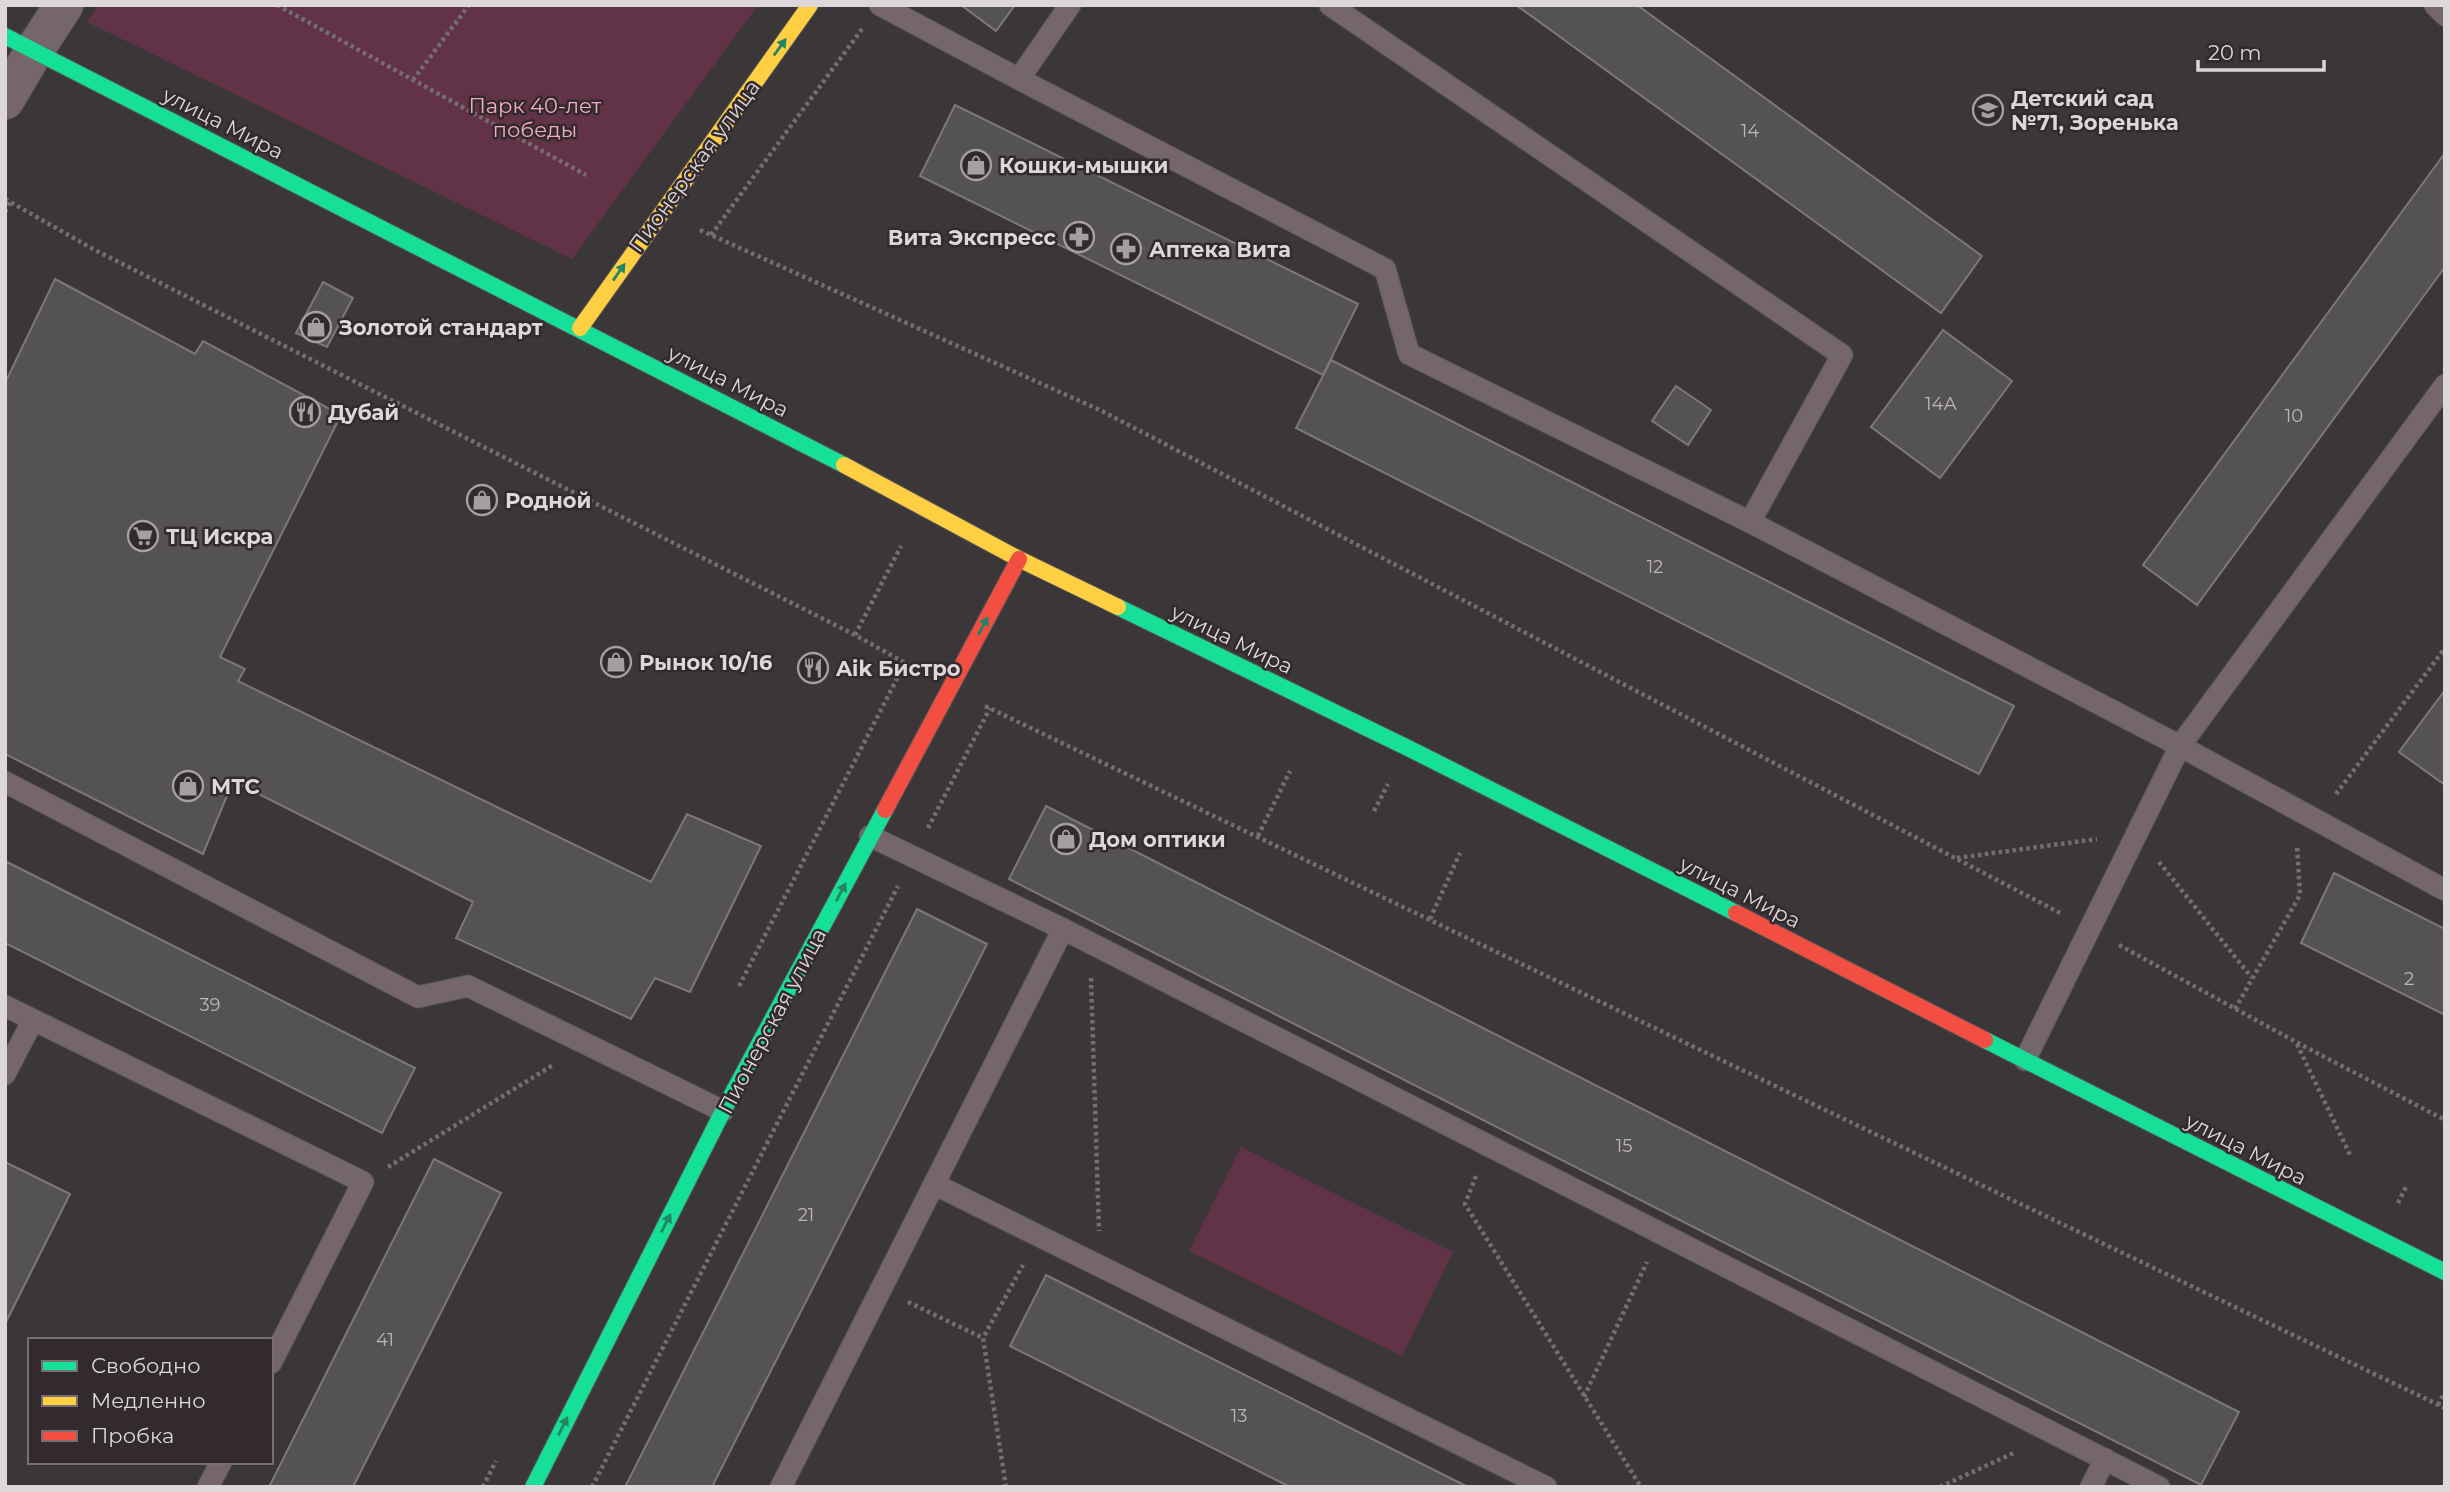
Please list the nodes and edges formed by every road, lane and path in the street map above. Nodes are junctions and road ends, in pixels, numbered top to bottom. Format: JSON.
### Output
{"nodes":[{"id":1,"x":64,"y":5,"type":"edge"},
{"id":2,"x":277,"y":5,"type":"edge"},
{"id":3,"x":469,"y":5,"type":"edge"},
{"id":4,"x":810,"y":5,"type":"edge"},
{"id":5,"x":880,"y":5,"type":"edge"},
{"id":6,"x":1070,"y":5,"type":"edge"},
{"id":7,"x":1330,"y":5,"type":"edge"},
{"id":8,"x":2435,"y":5,"type":"edge"},
{"id":9,"x":2445,"y":15,"type":"edge"},
{"id":10,"x":863,"y":27,"type":"dead end"},
{"id":11,"x":20,"y":43,"type":"edge"},
{"id":12,"x":1019,"y":79,"type":"junction"},
{"id":13,"x":413,"y":80,"type":"junction"},
{"id":14,"x":5,"y":100,"type":"edge"},
{"id":15,"x":586,"y":176,"type":"dead end"},
{"id":16,"x":8,"y":201,"type":"edge"},
{"id":17,"x":5,"y":212,"type":"edge"},
{"id":18,"x":660,"y":212,"type":"junction"},
{"id":19,"x":711,"y":235,"type":"junction"},
{"id":20,"x":580,"y":328,"type":"junction"},
{"id":21,"x":2445,"y":385,"type":"edge"},
{"id":22,"x":1750,"y":522,"type":"junction"},
{"id":23,"x":901,"y":545,"type":"dead end"},
{"id":24,"x":1019,"y":559,"type":"junction"},
{"id":25,"x":855,"y":635,"type":"junction"},
{"id":26,"x":2445,"y":648,"type":"edge"},
{"id":27,"x":950,"y":688,"type":"junction"},
{"id":28,"x":990,"y":708,"type":"junction"},
{"id":29,"x":2180,"y":746,"type":"junction"},
{"id":30,"x":1290,"y":771,"type":"dead end"},
{"id":31,"x":5,"y":782,"type":"edge"},
{"id":32,"x":2296,"y":809,"type":"junction"},
{"id":33,"x":2317,"y":821,"type":"junction"},
{"id":34,"x":2136,"y":834,"type":"junction"},
{"id":35,"x":870,"y":836,"type":"junction"},
{"id":36,"x":1258,"y":836,"type":"junction"},
{"id":37,"x":1460,"y":853,"type":"dead end"},
{"id":38,"x":913,"y":857,"type":"junction"},
{"id":39,"x":1955,"y":858,"type":"junction"},
{"id":40,"x":2445,"y":890,"type":"edge"},
{"id":41,"x":1430,"y":919,"type":"junction"},
{"id":42,"x":2090,"y":928,"type":"junction"},
{"id":43,"x":1063,"y":929,"type":"junction"},
{"id":44,"x":1089,"y":943,"type":"junction"},
{"id":45,"x":2252,"y":978,"type":"junction"},
{"id":46,"x":5,"y":1006,"type":"edge"},
{"id":47,"x":2235,"y":1009,"type":"junction"},
{"id":48,"x":33,"y":1020,"type":"junction"},
{"id":49,"x":2296,"y":1042,"type":"junction"},
{"id":50,"x":586,"y":1044,"type":"junction"},
{"id":51,"x":2025,"y":1060,"type":"junction"},
{"id":52,"x":5,"y":1074,"type":"edge"},
{"id":53,"x":723,"y":1111,"type":"junction"},
{"id":54,"x":2445,"y":1120,"type":"edge"},
{"id":55,"x":1488,"y":1145,"type":"junction"},
{"id":56,"x":2351,"y":1157,"type":"dead end"},
{"id":57,"x":363,"y":1182,"type":"junction"},
{"id":58,"x":934,"y":1184,"type":"junction"},
{"id":59,"x":1660,"y":1233,"type":"junction"},
{"id":60,"x":1039,"y":1237,"type":"junction"},
{"id":61,"x":1101,"y":1267,"type":"junction"},
{"id":62,"x":2445,"y":1272,"type":"edge"},
{"id":63,"x":881,"y":1289,"type":"junction"},
{"id":64,"x":983,"y":1338,"type":"junction"},
{"id":65,"x":273,"y":1359,"type":"edge"},
{"id":66,"x":2445,"y":1392,"type":"edge"},
{"id":67,"x":1584,"y":1398,"type":"junction"},
{"id":68,"x":2438,"y":1405,"type":"junction"},
{"id":69,"x":2445,"y":1408,"type":"edge"},
{"id":70,"x":2055,"y":1434,"type":"junction"},
{"id":71,"x":2105,"y":1460,"type":"junction"},
{"id":72,"x":220,"y":1464,"type":"edge"},
{"id":73,"x":208,"y":1487,"type":"edge"},
{"id":74,"x":533,"y":1487,"type":"edge"},
{"id":75,"x":592,"y":1487,"type":"edge"},
{"id":76,"x":780,"y":1487,"type":"edge"},
{"id":77,"x":1006,"y":1487,"type":"edge"},
{"id":78,"x":1546,"y":1487,"type":"edge"},
{"id":79,"x":1641,"y":1487,"type":"edge"},
{"id":80,"x":1940,"y":1487,"type":"edge"},
{"id":81,"x":2091,"y":1487,"type":"edge"},
{"id":82,"x":2159,"y":1487,"type":"edge"}],
"edges":[{"from":1,"to":11,"type":"street"},
{"from":2,"to":13,"type":"path"},
{"from":3,"to":13,"type":"path"},
{"from":18,"to":4,"type":"street","name":"Пионерская улица","one_way":true},
{"from":5,"to":12,"type":"lane"},
{"from":6,"to":12,"type":"lane"},
{"from":7,"to":22,"type":"lane"},
{"from":8,"to":9,"type":"lane"},
{"from":10,"to":19,"type":"path"},
{"from":11,"to":14,"type":"street"},
{"from":11,"to":20,"type":"street","name":"улица Мира"},
{"from":12,"to":22,"type":"lane"},
{"from":13,"to":15,"type":"path"},
{"from":16,"to":17,"type":"path"},
{"from":16,"to":25,"type":"path"},
{"from":18,"to":19,"type":"path"},
{"from":20,"to":18,"type":"street","name":"Пионерская улица","one_way":true},
{"from":19,"to":39,"type":"path"},
{"from":20,"to":24,"type":"street","name":"улица Мира"},
{"from":21,"to":29,"type":"lane"},
{"from":22,"to":29,"type":"lane"},
{"from":23,"to":25,"type":"path"},
{"from":27,"to":24,"type":"street","name":"Пионерская улица","one_way":true},
{"from":24,"to":51,"type":"street","name":"улица Мира"},
{"from":25,"to":27,"type":"path"},
{"from":26,"to":33,"type":"path"},
{"from":27,"to":28,"type":"path"},
{"from":27,"to":35,"type":"street","name":"Пионерская улица"},
{"from":28,"to":36,"type":"path"},
{"from":28,"to":38,"type":"path"},
{"from":29,"to":32,"type":"lane"},
{"from":29,"to":34,"type":"lane"},
{"from":30,"to":36,"type":"path"},
{"from":31,"to":50,"type":"lane"},
{"from":32,"to":33,"type":"lane"},
{"from":32,"to":45,"type":"path"},
{"from":33,"to":40,"type":"lane"},
{"from":34,"to":39,"type":"path"},
{"from":34,"to":42,"type":"lane"},
{"from":34,"to":45,"type":"path"},
{"from":35,"to":38,"type":"lane"},
{"from":53,"to":35,"type":"street","name":"Пионерская улица","one_way":true},
{"from":36,"to":41,"type":"path"},
{"from":37,"to":41,"type":"path"},
{"from":38,"to":43,"type":"lane"},
{"from":38,"to":75,"type":"path"},
{"from":39,"to":42,"type":"path"},
{"from":41,"to":68,"type":"path"},
{"from":42,"to":47,"type":"path"},
{"from":42,"to":51,"type":"lane"},
{"from":43,"to":44,"type":"lane"},
{"from":43,"to":58,"type":"lane"},
{"from":44,"to":55,"type":"lane"},
{"from":44,"to":61,"type":"path"},
{"from":45,"to":47,"type":"path"},
{"from":46,"to":48,"type":"lane"},
{"from":47,"to":49,"type":"path"},
{"from":48,"to":52,"type":"lane"},
{"from":48,"to":57,"type":"lane"},
{"from":49,"to":54,"type":"path"},
{"from":49,"to":56,"type":"path"},
{"from":50,"to":53,"type":"lane"},
{"from":50,"to":57,"type":"path"},
{"from":51,"to":62,"type":"street","name":"улица Мира"},
{"from":74,"to":53,"type":"street","name":"Пионерская улица","one_way":true},
{"from":55,"to":59,"type":"lane"},
{"from":55,"to":67,"type":"path"},
{"from":57,"to":65,"type":"lane"},
{"from":58,"to":60,"type":"lane"},
{"from":58,"to":63,"type":"lane"},
{"from":59,"to":67,"type":"path"},
{"from":59,"to":70,"type":"lane"},
{"from":60,"to":61,"type":"lane"},
{"from":60,"to":64,"type":"path"},
{"from":61,"to":78,"type":"lane"},
{"from":63,"to":64,"type":"path"},
{"from":63,"to":76,"type":"lane"},
{"from":64,"to":77,"type":"path"},
{"from":66,"to":68,"type":"path"},
{"from":67,"to":79,"type":"path"},
{"from":68,"to":69,"type":"path"},
{"from":70,"to":71,"type":"lane"},
{"from":70,"to":80,"type":"path"},
{"from":71,"to":81,"type":"lane"},
{"from":71,"to":82,"type":"lane"},
{"from":72,"to":73,"type":"lane"}]}
